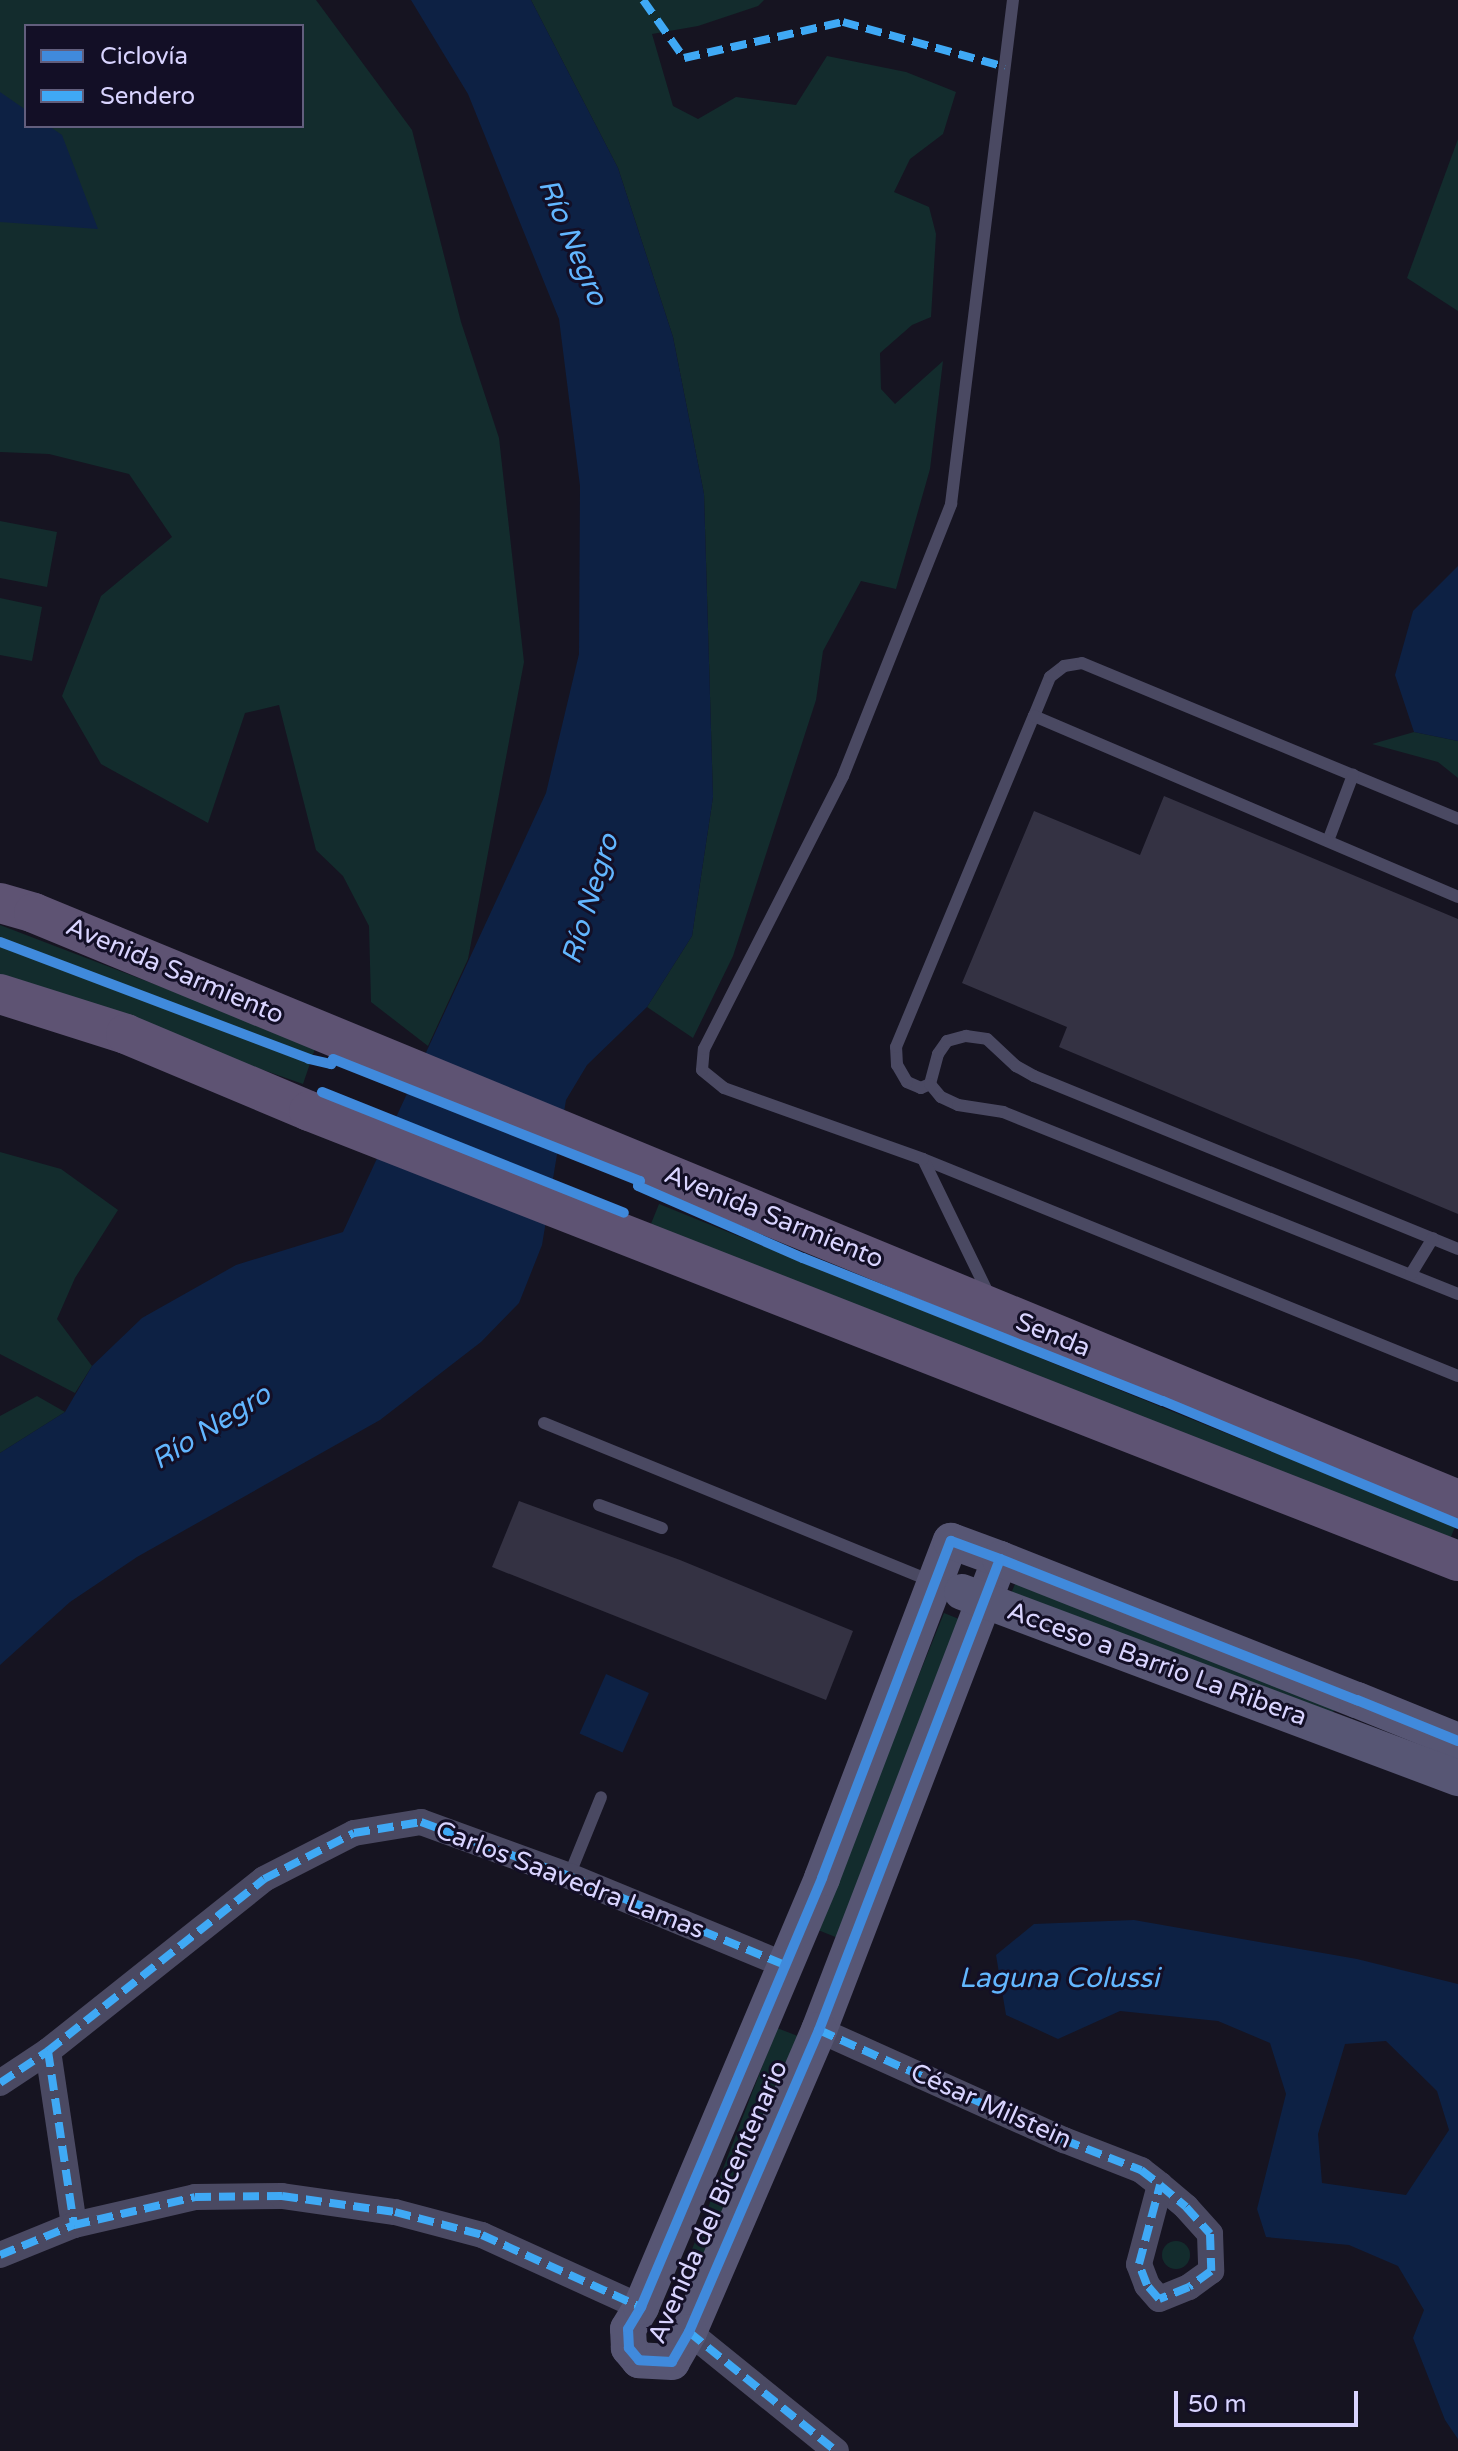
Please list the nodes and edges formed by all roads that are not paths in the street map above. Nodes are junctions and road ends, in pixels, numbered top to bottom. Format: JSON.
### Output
{"nodes":[{"id":1,"x":1013,"y":0,"type":"edge"},
{"id":2,"x":1034,"y":716,"type":"junction"},
{"id":3,"x":1353,"y":775,"type":"junction"},
{"id":4,"x":1458,"y":819,"type":"edge"},
{"id":5,"x":1328,"y":841,"type":"junction"},
{"id":6,"x":1458,"y":897,"type":"edge"},
{"id":7,"x":0,"y":903,"type":"edge"},
{"id":8,"x":0,"y":994,"type":"edge"},
{"id":9,"x":930,"y":1084,"type":"junction"},
{"id":10,"x":923,"y":1159,"type":"junction"},
{"id":11,"x":1433,"y":1238,"type":"junction"},
{"id":12,"x":1458,"y":1249,"type":"edge"},
{"id":13,"x":1411,"y":1274,"type":"junction"},
{"id":14,"x":1458,"y":1294,"type":"edge"},
{"id":15,"x":996,"y":1308,"type":"junction"},
{"id":16,"x":1458,"y":1376,"type":"edge"},
{"id":17,"x":544,"y":1423,"type":"dead end"},
{"id":18,"x":1458,"y":1500,"type":"edge"},
{"id":19,"x":599,"y":1505,"type":"dead end"},
{"id":20,"x":662,"y":1528,"type":"dead end"},
{"id":21,"x":1000,"y":1559,"type":"junction"},
{"id":22,"x":1458,"y":1561,"type":"edge"},
{"id":23,"x":937,"y":1584,"type":"junction"},
{"id":24,"x":984,"y":1599,"type":"junction"},
{"id":25,"x":1357,"y":1700,"type":"junction"},
{"id":26,"x":1349,"y":1735,"type":"junction"},
{"id":27,"x":1458,"y":1741,"type":"edge"},
{"id":28,"x":1458,"y":1778,"type":"edge"},
{"id":29,"x":601,"y":1797,"type":"dead end"},
{"id":30,"x":569,"y":1876,"type":"junction"},
{"id":31,"x":790,"y":1954,"type":"junction"},
{"id":32,"x":847,"y":1960,"type":"junction"},
{"id":33,"x":770,"y":2004,"type":"junction"},
{"id":34,"x":819,"y":2030,"type":"junction"},
{"id":35,"x":48,"y":2051,"type":"junction"},
{"id":36,"x":0,"y":2083,"type":"edge"},
{"id":37,"x":1160,"y":2185,"type":"dead end"},
{"id":38,"x":74,"y":2225,"type":"junction"},
{"id":39,"x":0,"y":2255,"type":"edge"},
{"id":40,"x":641,"y":2307,"type":"junction"},
{"id":41,"x":689,"y":2332,"type":"junction"},
{"id":42,"x":836,"y":2451,"type":"edge"}],
"edges":[{"from":1,"to":10,"type":"lane"},
{"from":2,"to":3,"type":"lane"},
{"from":2,"to":5,"type":"lane"},
{"from":2,"to":9,"type":"lane"},
{"from":3,"to":4,"type":"lane"},
{"from":3,"to":5,"type":"lane"},
{"from":5,"to":6,"type":"lane"},
{"from":7,"to":15,"type":"main road","name":"Avenida Sarmiento"},
{"from":8,"to":22,"type":"main road"},
{"from":9,"to":11,"type":"lane"},
{"from":9,"to":13,"type":"lane"},
{"from":10,"to":15,"type":"lane"},
{"from":10,"to":16,"type":"lane"},
{"from":11,"to":12,"type":"lane"},
{"from":11,"to":13,"type":"lane"},
{"from":13,"to":14,"type":"lane"},
{"from":15,"to":18,"type":"main road","name":"Avenida Sarmiento"},
{"from":17,"to":23,"type":"lane","name":"Acceso a Barrio La Ribera"},
{"from":19,"to":20,"type":"lane"},
{"from":21,"to":23,"type":"street","name":"Avenida del Bicentenario"},
{"from":21,"to":24,"type":"street","name":"Avenida del Bicentenario"},
{"from":21,"to":25,"type":"street"},
{"from":23,"to":24,"type":"street","name":"Acceso a Barrio La Ribera"},
{"from":23,"to":31,"type":"street","name":"Avenida del Bicentenario"},
{"from":24,"to":26,"type":"street","name":"Acceso a Barrio La Ribera"},
{"from":24,"to":32,"type":"street","name":"Avenida del Bicentenario"},
{"from":25,"to":26,"type":"street"},
{"from":25,"to":27,"type":"street"},
{"from":26,"to":28,"type":"street","name":"Acceso a Barrio La Ribera"},
{"from":29,"to":30,"type":"lane"},
{"from":30,"to":31,"type":"street","name":"Carlos Saavedra Lamas"},
{"from":30,"to":35,"type":"street","name":"Carlos Saavedra Lamas"},
{"from":31,"to":32,"type":"street"},
{"from":31,"to":33,"type":"street","name":"Avenida del Bicentenario"},
{"from":32,"to":34,"type":"street","name":"Avenida del Bicentenario"},
{"from":33,"to":34,"type":"street"},
{"from":33,"to":40,"type":"street","name":"Avenida del Bicentenario"},
{"from":34,"to":37,"type":"street","name":"César Milstein"},
{"from":34,"to":41,"type":"street","name":"Avenida del Bicentenario"},
{"from":35,"to":36,"type":"street","name":"Carlos Saavedra Lamas"},
{"from":35,"to":38,"type":"street"},
{"from":38,"to":39,"type":"street"},
{"from":38,"to":40,"type":"street"},
{"from":40,"to":41,"type":"street"},
{"from":40,"to":41,"type":"street","name":"Avenida del Bicentenario"},
{"from":41,"to":42,"type":"street"}]}
